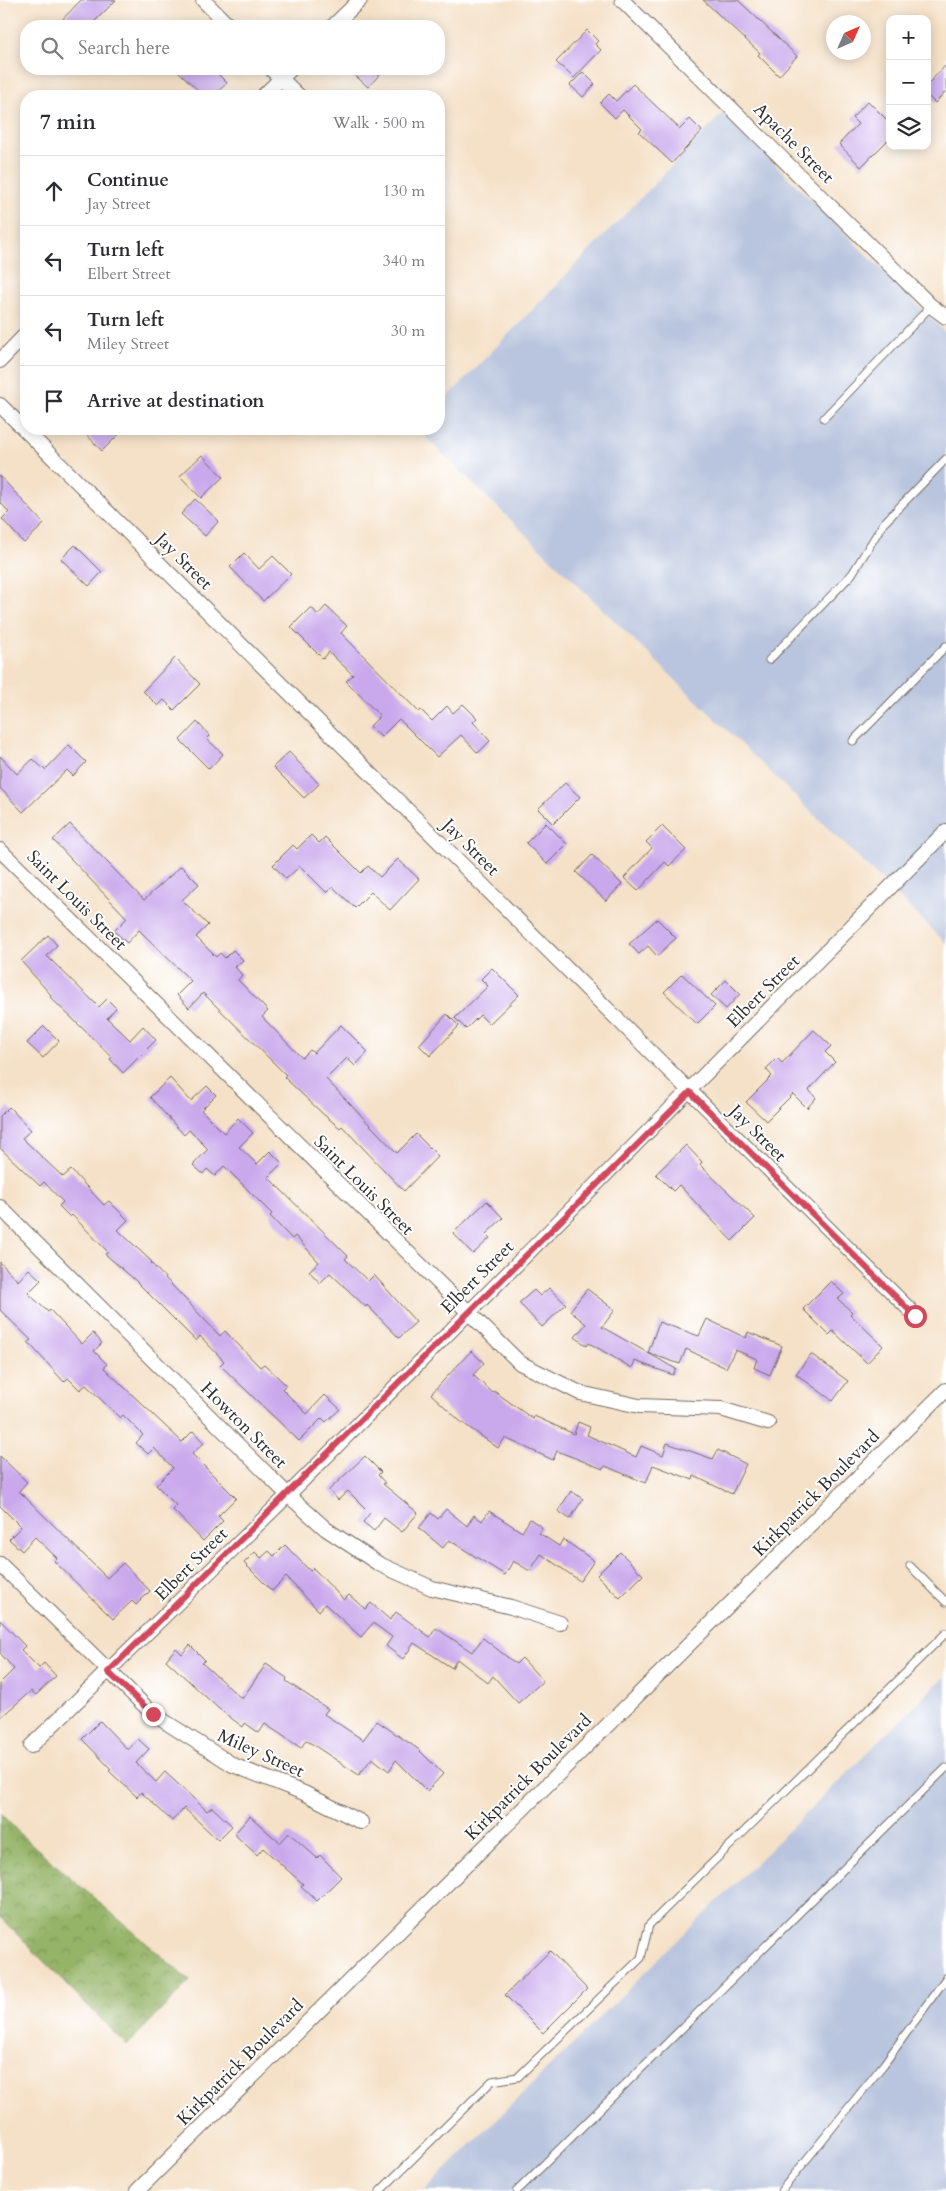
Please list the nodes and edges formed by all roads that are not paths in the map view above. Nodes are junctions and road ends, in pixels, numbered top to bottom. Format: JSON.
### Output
{"nodes":[{"id":1,"x":203,"y":0,"type":"edge"},
{"id":2,"x":360,"y":0,"type":"edge"},
{"id":3,"x":622,"y":0,"type":"edge"},
{"id":4,"x":223,"y":20,"type":"edge"},
{"id":5,"x":339,"y":20,"type":"edge"},
{"id":6,"x":279,"y":75,"type":"edge"},
{"id":7,"x":283,"y":75,"type":"edge"},
{"id":8,"x":268,"y":90,"type":"edge"},
{"id":9,"x":294,"y":90,"type":"edge"},
{"id":10,"x":941,"y":314,"type":"edge"},
{"id":11,"x":20,"y":340,"type":"edge"},
{"id":12,"x":0,"y":361,"type":"edge"},
{"id":13,"x":0,"y":405,"type":"edge"},
{"id":14,"x":824,"y":418,"type":"dead end"},
{"id":15,"x":20,"y":425,"type":"edge"},
{"id":16,"x":30,"y":435,"type":"edge"},
{"id":17,"x":946,"y":459,"type":"edge"},
{"id":18,"x":946,"y":646,"type":"edge"},
{"id":19,"x":769,"y":660,"type":"dead end"},
{"id":20,"x":853,"y":741,"type":"dead end"},
{"id":21,"x":946,"y":831,"type":"edge"},
{"id":22,"x":0,"y":850,"type":"edge"},
{"id":23,"x":690,"y":1092,"type":"junction"},
{"id":24,"x":0,"y":1207,"type":"edge"},
{"id":25,"x":467,"y":1314,"type":"junction"},
{"id":26,"x":915,"y":1316,"type":"dead end"},
{"id":27,"x":946,"y":1390,"type":"edge"},
{"id":28,"x":768,"y":1423,"type":"dead end"},
{"id":29,"x":288,"y":1495,"type":"junction"},
{"id":30,"x":0,"y":1564,"type":"edge"},
{"id":31,"x":910,"y":1566,"type":"dead end"},
{"id":32,"x":946,"y":1602,"type":"edge"},
{"id":33,"x":560,"y":1623,"type":"dead end"},
{"id":34,"x":946,"y":1633,"type":"edge"},
{"id":35,"x":108,"y":1672,"type":"junction"},
{"id":36,"x":31,"y":1746,"type":"dead end"},
{"id":37,"x":946,"y":1768,"type":"edge"},
{"id":38,"x":361,"y":1822,"type":"dead end"},
{"id":39,"x":946,"y":1978,"type":"edge"},
{"id":40,"x":136,"y":2191,"type":"edge"},
{"id":41,"x":380,"y":2191,"type":"edge"},
{"id":42,"x":517,"y":2191,"type":"edge"},
{"id":43,"x":781,"y":2191,"type":"edge"}],
"edges":[{"from":1,"to":4,"type":"street"},
{"from":2,"to":5,"type":"street"},
{"from":3,"to":10,"type":"street","name":"Apache Street"},
{"from":6,"to":8,"type":"street"},
{"from":7,"to":9,"type":"street"},
{"from":10,"to":14,"type":"lane"},
{"from":11,"to":12,"type":"street"},
{"from":13,"to":15,"type":"street","name":"Jay Street"},
{"from":16,"to":23,"type":"street","name":"Jay Street"},
{"from":17,"to":19,"type":"lane"},
{"from":18,"to":20,"type":"lane"},
{"from":21,"to":23,"type":"street","name":"Elbert Street"},
{"from":22,"to":25,"type":"street","name":"Saint Louis Street"},
{"from":23,"to":25,"type":"street","name":"Elbert Street"},
{"from":23,"to":26,"type":"street","name":"Jay Street"},
{"from":24,"to":29,"type":"street","name":"Howton Street"},
{"from":25,"to":28,"type":"street","name":"Saint Louis Street"},
{"from":25,"to":29,"type":"street","name":"Elbert Street"},
{"from":27,"to":40,"type":"street","name":"Kirkpatrick Boulevard"},
{"from":29,"to":33,"type":"street","name":"Howton Street"},
{"from":29,"to":35,"type":"street","name":"Elbert Street"},
{"from":30,"to":35,"type":"street","name":"Miley Street"},
{"from":31,"to":32,"type":"lane"},
{"from":34,"to":41,"type":"lane"},
{"from":35,"to":36,"type":"street","name":"Elbert Street"},
{"from":35,"to":38,"type":"street","name":"Miley Street"},
{"from":37,"to":42,"type":"lane"},
{"from":39,"to":43,"type":"lane"}]}
